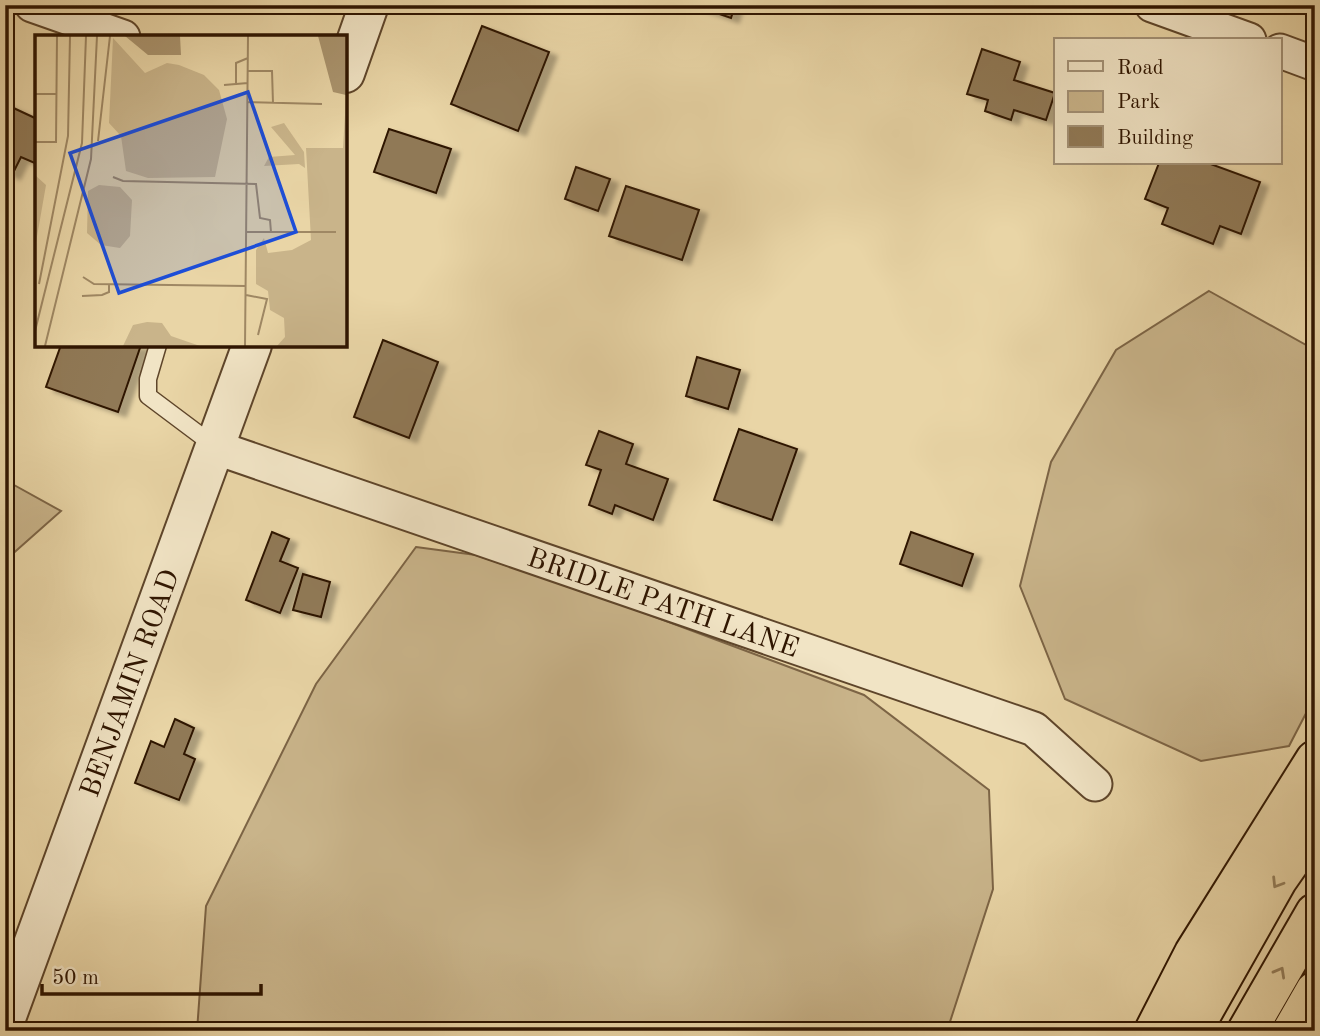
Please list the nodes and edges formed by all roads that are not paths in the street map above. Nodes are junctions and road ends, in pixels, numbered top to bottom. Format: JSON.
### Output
{"nodes":[{"id":1,"x":32,"y":5,"type":"edge"},
{"id":2,"x":369,"y":5,"type":"edge"},
{"id":3,"x":1152,"y":5,"type":"edge"},
{"id":4,"x":117,"y":35,"type":"edge"},
{"id":5,"x":1243,"y":38,"type":"edge"},
{"id":6,"x":1282,"y":52,"type":"edge"},
{"id":7,"x":1315,"y":64,"type":"edge"},
{"id":8,"x":346,"y":70,"type":"edge"},
{"id":9,"x":158,"y":346,"type":"edge"},
{"id":10,"x":251,"y":346,"type":"edge"},
{"id":11,"x":216,"y":448,"type":"junction"},
{"id":12,"x":1315,"y":760,"type":"edge"},
{"id":13,"x":1094,"y":784,"type":"dead end"},
{"id":14,"x":1315,"y":826,"type":"edge"},
{"id":15,"x":1315,"y":913,"type":"edge"},
{"id":16,"x":1194,"y":953,"type":"junction"},
{"id":17,"x":14,"y":964,"type":"edge"},
{"id":18,"x":1315,"y":990,"type":"edge"},
{"id":19,"x":5,"y":1021,"type":"edge"},
{"id":20,"x":1124,"y":1031,"type":"edge"},
{"id":21,"x":1154,"y":1031,"type":"edge"},
{"id":22,"x":1192,"y":1031,"type":"edge"},
{"id":23,"x":1247,"y":1031,"type":"edge"},
{"id":24,"x":1292,"y":1031,"type":"edge"}],
"edges":[{"from":1,"to":4,"type":"street"},
{"from":2,"to":8,"type":"street"},
{"from":3,"to":5,"type":"street"},
{"from":6,"to":7,"type":"street"},
{"from":9,"to":11,"type":"lane"},
{"from":10,"to":11,"type":"street","name":"BENJAMIN ROAD"},
{"from":11,"to":13,"type":"street","name":"BRIDLE PATH LANE"},
{"from":11,"to":17,"type":"street","name":"BENJAMIN ROAD"},
{"from":12,"to":16,"type":"highway"},
{"from":14,"to":22,"type":"highway","one_way":true},
{"from":23,"to":15,"type":"highway","one_way":true},
{"from":16,"to":20,"type":"highway"},
{"from":16,"to":21,"type":"highway"},
{"from":17,"to":19,"type":"street","name":"BENJAMIN ROAD"},
{"from":18,"to":24,"type":"highway"}]}
